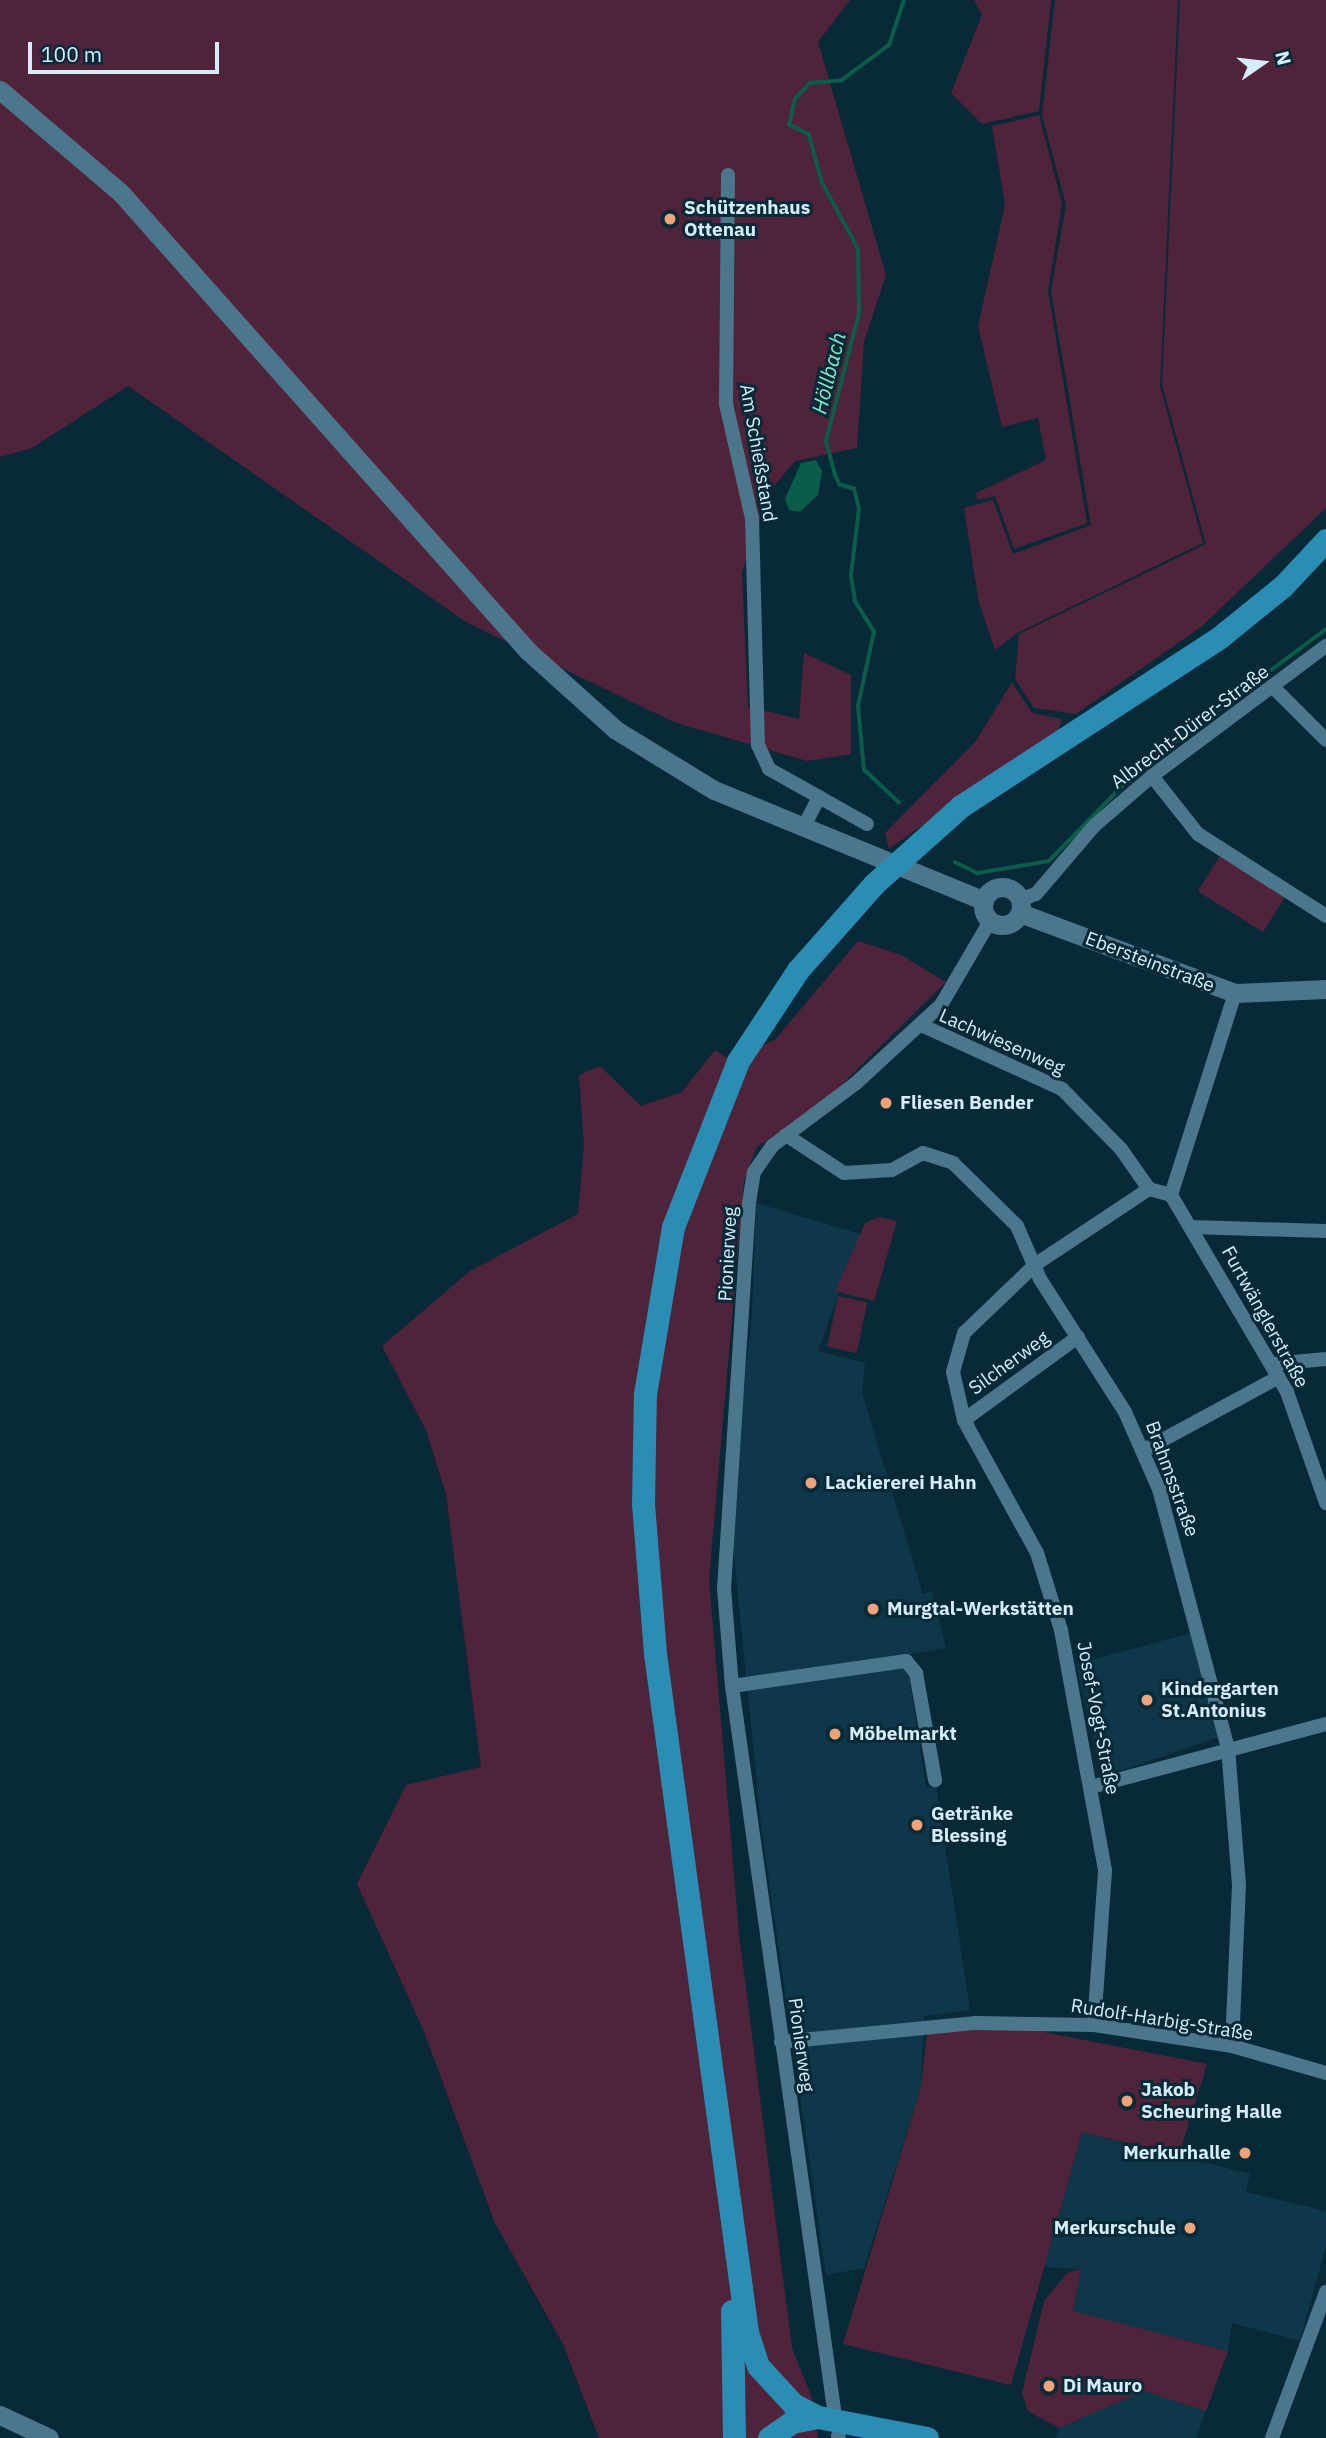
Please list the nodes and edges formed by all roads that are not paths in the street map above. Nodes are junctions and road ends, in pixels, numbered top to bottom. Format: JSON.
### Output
{"nodes":[{"id":1,"x":0,"y":90,"type":"edge"},
{"id":2,"x":728,"y":174,"type":"dead end"},
{"id":3,"x":1326,"y":540,"type":"edge"},
{"id":4,"x":1326,"y":646,"type":"edge"},
{"id":5,"x":1275,"y":689,"type":"junction"},
{"id":6,"x":1326,"y":740,"type":"edge"},
{"id":7,"x":1152,"y":776,"type":"junction"},
{"id":8,"x":819,"y":797,"type":"junction"},
{"id":9,"x":867,"y":824,"type":"dead end"},
{"id":10,"x":803,"y":828,"type":"junction"},
{"id":11,"x":984,"y":901,"type":"junction"},
{"id":12,"x":1020,"y":906,"type":"junction"},
{"id":13,"x":1326,"y":916,"type":"edge"},
{"id":14,"x":990,"y":921,"type":"junction"},
{"id":15,"x":1326,"y":989,"type":"edge"},
{"id":16,"x":1235,"y":993,"type":"junction"},
{"id":17,"x":921,"y":1025,"type":"junction"},
{"id":18,"x":786,"y":1135,"type":"junction"},
{"id":19,"x":1149,"y":1189,"type":"junction"},
{"id":20,"x":1171,"y":1195,"type":"junction"},
{"id":21,"x":1191,"y":1227,"type":"junction"},
{"id":22,"x":1326,"y":1231,"type":"edge"},
{"id":23,"x":1036,"y":1264,"type":"junction"},
{"id":24,"x":1078,"y":1337,"type":"junction"},
{"id":25,"x":1326,"y":1359,"type":"edge"},
{"id":26,"x":1276,"y":1371,"type":"junction"},
{"id":27,"x":964,"y":1420,"type":"junction"},
{"id":28,"x":1144,"y":1450,"type":"junction"},
{"id":29,"x":1322,"y":1477,"type":"edge"},
{"id":30,"x":1326,"y":1503,"type":"edge"},
{"id":31,"x":732,"y":1686,"type":"junction"},
{"id":32,"x":1326,"y":1724,"type":"edge"},
{"id":33,"x":1228,"y":1748,"type":"junction"},
{"id":34,"x":935,"y":1780,"type":"dead end"},
{"id":35,"x":1091,"y":1787,"type":"junction"},
{"id":36,"x":1094,"y":2025,"type":"junction"},
{"id":37,"x":781,"y":2042,"type":"junction"},
{"id":38,"x":1232,"y":2046,"type":"junction"},
{"id":39,"x":1326,"y":2073,"type":"edge"},
{"id":40,"x":730,"y":2220,"type":"junction"},
{"id":41,"x":1326,"y":2292,"type":"edge"},
{"id":42,"x":826,"y":2413,"type":"junction"},
{"id":43,"x":0,"y":2415,"type":"edge"},
{"id":44,"x":845,"y":2433,"type":"edge"},
{"id":45,"x":49,"y":2438,"type":"edge"},
{"id":46,"x":734,"y":2438,"type":"edge"},
{"id":47,"x":769,"y":2438,"type":"edge"},
{"id":48,"x":927,"y":2438,"type":"edge"},
{"id":49,"x":1272,"y":2438,"type":"edge"}],
"edges":[{"from":1,"to":10,"type":"street"},
{"from":2,"to":8,"type":"street","name":"Am Schießstand"},
{"from":3,"to":40,"type":"main road"},
{"from":4,"to":5,"type":"street","name":"Albrecht-Dürer-Straße"},
{"from":5,"to":6,"type":"street"},
{"from":5,"to":7,"type":"street","name":"Albrecht-Dürer-Straße"},
{"from":7,"to":12,"type":"street","name":"Albrecht-Dürer-Straße"},
{"from":7,"to":13,"type":"street"},
{"from":8,"to":9,"type":"street","name":"Am Schießstand"},
{"from":8,"to":10,"type":"street"},
{"from":10,"to":11,"type":"street"},
{"from":11,"to":12,"type":"street","name":"Ebersteinstraße"},
{"from":11,"to":14,"type":"street"},
{"from":12,"to":14,"type":"street"},
{"from":12,"to":16,"type":"street","name":"Ebersteinstraße"},
{"from":14,"to":17,"type":"street","name":"Pionierweg"},
{"from":15,"to":16,"type":"street","name":"Ebersteinstraße"},
{"from":16,"to":20,"type":"street"},
{"from":17,"to":18,"type":"street","name":"Pionierweg"},
{"from":17,"to":19,"type":"street","name":"Lachwiesenweg"},
{"from":18,"to":23,"type":"street","name":"Brahmsstraße"},
{"from":18,"to":31,"type":"street","name":"Pionierweg"},
{"from":19,"to":20,"type":"street"},
{"from":19,"to":23,"type":"street","name":"Josef-Vogt-Straße"},
{"from":20,"to":21,"type":"street","name":"Furtwänglerstraße"},
{"from":21,"to":22,"type":"street"},
{"from":21,"to":26,"type":"street","name":"Furtwänglerstraße"},
{"from":23,"to":24,"type":"street","name":"Brahmsstraße"},
{"from":23,"to":27,"type":"street","name":"Josef-Vogt-Straße"},
{"from":24,"to":27,"type":"street","name":"Silcherweg"},
{"from":24,"to":28,"type":"street","name":"Brahmsstraße"},
{"from":25,"to":26,"type":"street"},
{"from":26,"to":28,"type":"street"},
{"from":26,"to":29,"type":"street","name":"Furtwänglerstraße"},
{"from":27,"to":35,"type":"street","name":"Josef-Vogt-Straße"},
{"from":28,"to":33,"type":"street","name":"Brahmsstraße"},
{"from":29,"to":30,"type":"street","name":"Furtwänglerstraße"},
{"from":31,"to":34,"type":"street"},
{"from":31,"to":37,"type":"street","name":"Pionierweg"},
{"from":32,"to":33,"type":"street"},
{"from":33,"to":35,"type":"street"},
{"from":33,"to":38,"type":"street","name":"Brahmsstraße"},
{"from":35,"to":36,"type":"street","name":"Josef-Vogt-Straße"},
{"from":36,"to":37,"type":"street","name":"Rudolf-Harbig-Straße"},
{"from":36,"to":38,"type":"street","name":"Rudolf-Harbig-Straße"},
{"from":37,"to":42,"type":"street","name":"Pionierweg"},
{"from":38,"to":39,"type":"street","name":"Rudolf-Harbig-Straße"},
{"from":40,"to":42,"type":"main road"},
{"from":40,"to":46,"type":"main road"},
{"from":41,"to":49,"type":"street"},
{"from":42,"to":44,"type":"main road"},
{"from":42,"to":47,"type":"main road"},
{"from":43,"to":45,"type":"street"},
{"from":44,"to":48,"type":"main road"}]}
